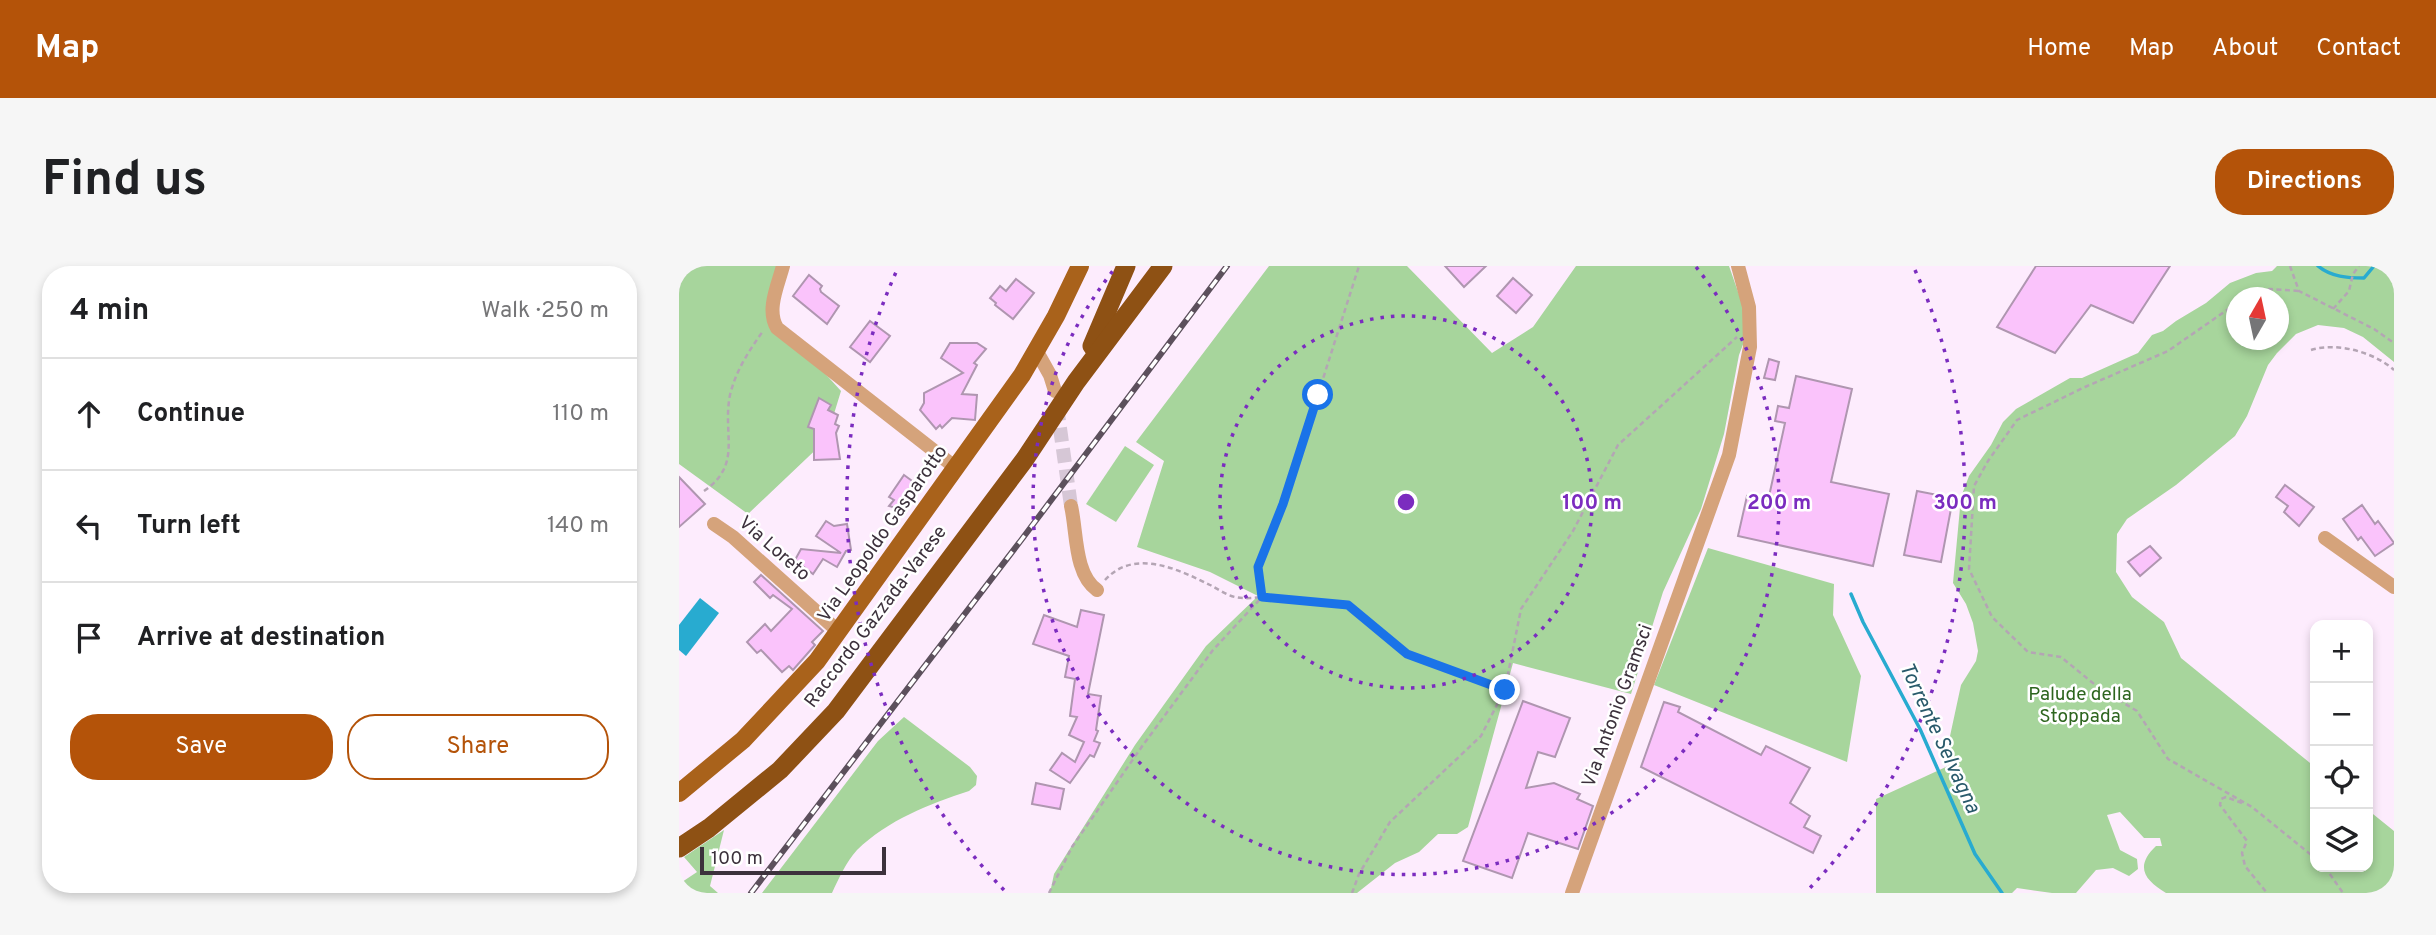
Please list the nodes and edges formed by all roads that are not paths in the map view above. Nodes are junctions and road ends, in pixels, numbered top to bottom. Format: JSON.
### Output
{"nodes":[{"id":1,"x":783,"y":266,"type":"edge"},
{"id":2,"x":1080,"y":266,"type":"edge"},
{"id":3,"x":1126,"y":266,"type":"edge"},
{"id":4,"x":1132,"y":266,"type":"edge"},
{"id":5,"x":1151,"y":266,"type":"edge"},
{"id":6,"x":1163,"y":266,"type":"edge"},
{"id":7,"x":1738,"y":266,"type":"edge"},
{"id":8,"x":1120,"y":321,"type":"junction"},
{"id":9,"x":1098,"y":332,"type":"junction"},
{"id":10,"x":1036,"y":350,"type":"junction"},
{"id":11,"x":1076,"y":382,"type":"junction"},
{"id":12,"x":1055,"y":391,"type":"tunnel mouth"},
{"id":13,"x":956,"y":468,"type":"junction"},
{"id":14,"x":1072,"y":506,"type":"tunnel mouth"},
{"id":15,"x":714,"y":524,"type":"dead end"},
{"id":16,"x":2325,"y":538,"type":"dead end"},
{"id":17,"x":2394,"y":587,"type":"edge"},
{"id":18,"x":1097,"y":590,"type":"road end"},
{"id":19,"x":839,"y":632,"type":"junction"},
{"id":20,"x":679,"y":793,"type":"edge"},
{"id":21,"x":679,"y":848,"type":"edge"},
{"id":22,"x":1572,"y":893,"type":"edge"}],
"edges":[{"from":1,"to":13,"type":"street"},
{"from":2,"to":10,"type":"main road","name":"Via Leopoldo Gasparotto"},
{"from":3,"to":9,"type":"highway","name":"Raccordo Gazzada-Varese"},
{"from":4,"to":9,"type":"highway"},
{"from":5,"to":8,"type":"highway"},
{"from":6,"to":8,"type":"highway","name":"Raccordo Gazzada-Varese"},
{"from":7,"to":22,"type":"street","name":"Via Antonio Gramsci"},
{"from":8,"to":11,"type":"highway","name":"Raccordo Gazzada-Varese"},
{"from":9,"to":11,"type":"highway","name":"Raccordo Gazzada-Varese"},
{"from":10,"to":12,"type":"street"},
{"from":10,"to":13,"type":"main road","name":"Via Leopoldo Gasparotto"},
{"from":11,"to":21,"type":"highway","name":"Raccordo Gazzada-Varese"},
{"from":13,"to":19,"type":"main road","name":"Via Leopoldo Gasparotto"},
{"from":14,"to":18,"type":"street"},
{"from":15,"to":19,"type":"street","name":"Via Loreto"},
{"from":16,"to":17,"type":"street"},
{"from":19,"to":20,"type":"main road","name":"Via Leopoldo Gasparotto"}]}
